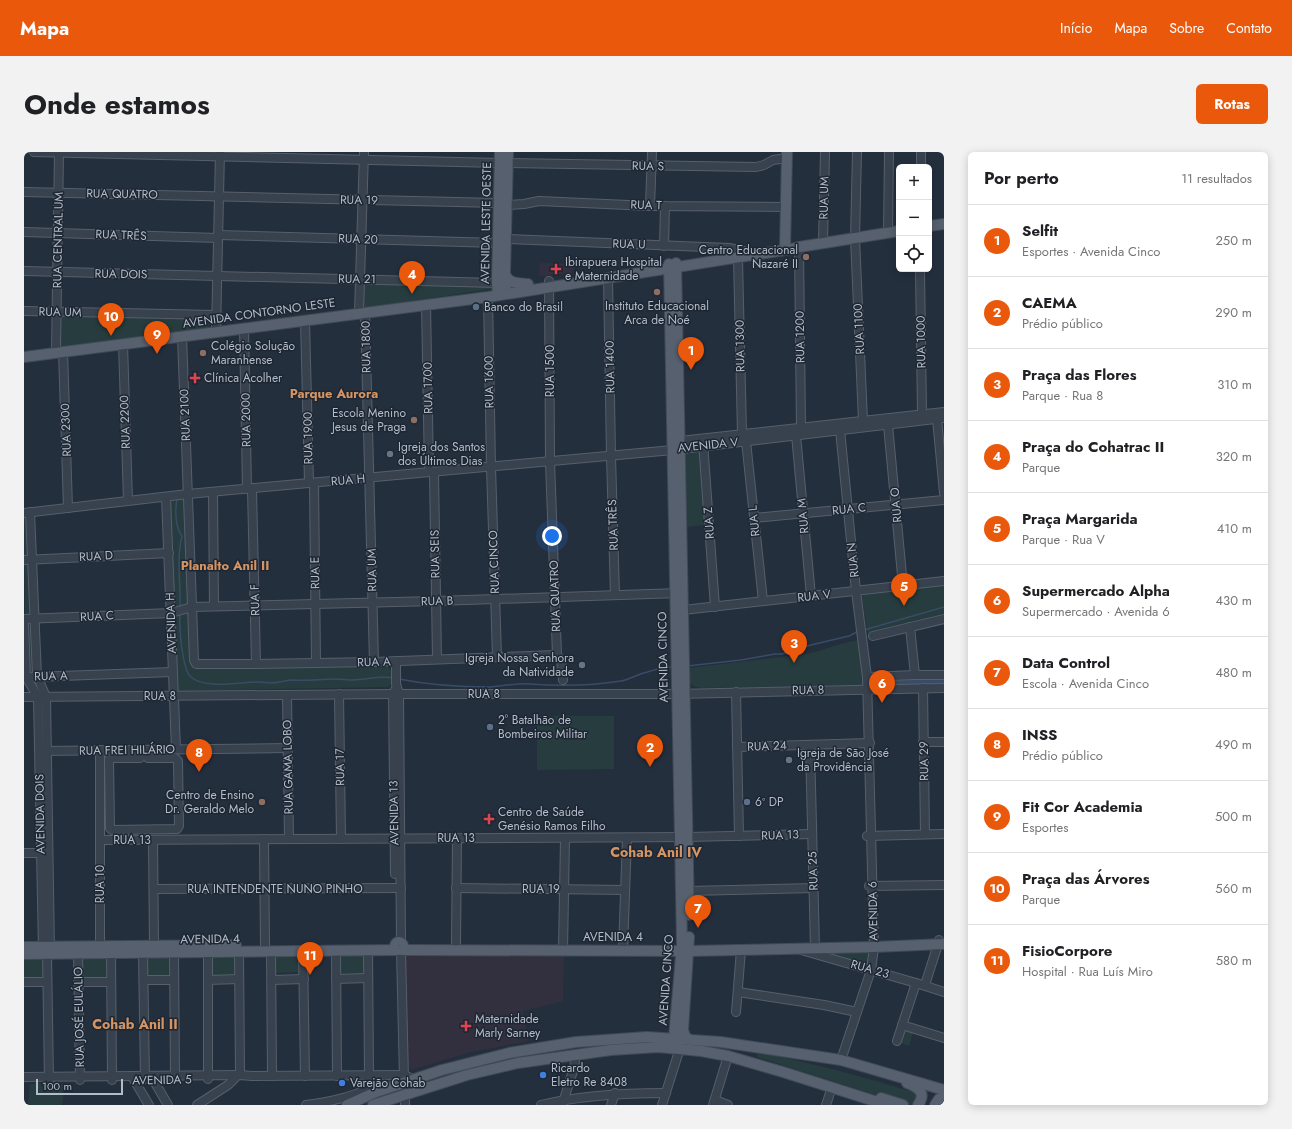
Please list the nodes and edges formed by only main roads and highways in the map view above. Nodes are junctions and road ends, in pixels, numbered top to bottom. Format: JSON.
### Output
{"nodes":[{"id":1,"x":500,"y":152,"type":"edge"},
{"id":2,"x":508,"y":152,"type":"edge"},
{"id":3,"x":789,"y":154,"type":"edge"},
{"id":4,"x":504,"y":163,"type":"junction"},
{"id":5,"x":944,"y":224,"type":"edge"},
{"id":6,"x":932,"y":226,"type":"edge"},
{"id":7,"x":896,"y":232,"type":"edge"},
{"id":8,"x":502,"y":241,"type":"junction"},
{"id":9,"x":790,"y":248,"type":"junction"},
{"id":10,"x":673,"y":266,"type":"junction"},
{"id":11,"x":505,"y":272,"type":"junction"},
{"id":12,"x":528,"y":284,"type":"junction"},
{"id":13,"x":550,"y":284,"type":"junction"},
{"id":14,"x":499,"y":291,"type":"junction"},
{"id":15,"x":24,"y":357,"type":"edge"},
{"id":16,"x":679,"y":593,"type":"junction"},
{"id":17,"x":680,"y":652,"type":"junction"},
{"id":18,"x":684,"y":837,"type":"junction"},
{"id":19,"x":942,"y":943,"type":"edge"},
{"id":20,"x":815,"y":945,"type":"junction"},
{"id":21,"x":24,"y":946,"type":"edge"},
{"id":22,"x":399,"y":946,"type":"junction"},
{"id":23,"x":320,"y":947,"type":"junction"},
{"id":24,"x":544,"y":947,"type":"junction"},
{"id":25,"x":253,"y":948,"type":"junction"},
{"id":26,"x":268,"y":948,"type":"junction"},
{"id":27,"x":686,"y":948,"type":"junction"},
{"id":28,"x":125,"y":949,"type":"junction"},
{"id":29,"x":189,"y":949,"type":"junction"},
{"id":30,"x":46,"y":951,"type":"junction"},
{"id":31,"x":24,"y":954,"type":"edge"},
{"id":32,"x":674,"y":1038,"type":"junction"},
{"id":33,"x":688,"y":1039,"type":"junction"},
{"id":34,"x":680,"y":1048,"type":"junction"},
{"id":35,"x":841,"y":1060,"type":"junction"},
{"id":36,"x":832,"y":1087,"type":"junction"},
{"id":37,"x":944,"y":1090,"type":"edge"},
{"id":38,"x":944,"y":1098,"type":"edge"},
{"id":39,"x":342,"y":1103,"type":"edge"},
{"id":40,"x":876,"y":1103,"type":"edge"},
{"id":41,"x":374,"y":1105,"type":"edge"},
{"id":42,"x":887,"y":1105,"type":"edge"},
{"id":43,"x":903,"y":1105,"type":"edge"},
{"id":44,"x":918,"y":1105,"type":"edge"},
{"id":45,"x":935,"y":1105,"type":"edge"}],
"edges":[{"from":1,"to":4,"type":"main road","name":"AVENIDA LESTE OESTE"},
{"from":2,"to":4,"type":"main road","name":"AVENIDA LESTE OESTE"},
{"from":3,"to":9,"type":"main road"},
{"from":3,"to":9,"type":"main road"},
{"from":4,"to":8,"type":"main road","name":"AVENIDA LESTE OESTE"},
{"from":5,"to":6,"type":"main road"},
{"from":7,"to":9,"type":"main road","name":"AVENIDA CONTORNO LESTE"},
{"from":8,"to":11,"type":"main road","name":"AVENIDA LESTE OESTE"},
{"from":8,"to":14,"type":"main road","name":"AVENIDA LESTE OESTE"},
{"from":9,"to":10,"type":"main road","name":"AVENIDA CONTORNO LESTE"},
{"from":10,"to":13,"type":"main road","name":"AVENIDA CONTORNO LESTE"},
{"from":10,"to":13,"type":"main road","name":"AVENIDA CONTORNO LESTE"},
{"from":10,"to":16,"type":"main road","name":"AVENIDA CINCO"},
{"from":11,"to":12,"type":"main road"},
{"from":11,"to":14,"type":"main road","name":"AVENIDA LESTE OESTE"},
{"from":12,"to":13,"type":"main road","name":"AVENIDA CONTORNO LESTE"},
{"from":12,"to":14,"type":"main road","name":"AVENIDA CONTORNO LESTE"},
{"from":13,"to":14,"type":"main road","name":"AVENIDA CONTORNO LESTE"},
{"from":14,"to":15,"type":"main road","name":"AVENIDA CONTORNO LESTE"},
{"from":16,"to":17,"type":"main road","name":"AVENIDA CINCO"},
{"from":16,"to":17,"type":"main road","name":"AVENIDA CINCO"},
{"from":17,"to":18,"type":"main road","name":"AVENIDA CINCO"},
{"from":18,"to":27,"type":"main road","name":"AVENIDA CINCO"},
{"from":18,"to":27,"type":"main road","name":"AVENIDA CINCO"},
{"from":19,"to":20,"type":"main road","name":"AVENIDA 4"},
{"from":20,"to":27,"type":"main road","name":"AVENIDA 4"},
{"from":20,"to":27,"type":"main road","name":"AVENIDA 4"},
{"from":21,"to":30,"type":"main road","name":"AVENIDA 4"},
{"from":22,"to":23,"type":"main road","name":"AVENIDA 4"},
{"from":22,"to":23,"type":"main road","name":"AVENIDA 4"},
{"from":22,"to":24,"type":"main road","name":"AVENIDA 4"},
{"from":22,"to":24,"type":"main road","name":"AVENIDA 4"},
{"from":23,"to":26,"type":"main road","name":"AVENIDA 4"},
{"from":23,"to":26,"type":"main road","name":"AVENIDA 4"},
{"from":24,"to":27,"type":"main road","name":"AVENIDA 4"},
{"from":25,"to":26,"type":"main road","name":"AVENIDA 4"},
{"from":25,"to":29,"type":"main road","name":"AVENIDA 4"},
{"from":25,"to":29,"type":"main road","name":"AVENIDA 4"},
{"from":27,"to":32,"type":"main road","name":"AVENIDA CINCO"},
{"from":27,"to":33,"type":"main road","name":"AVENIDA CINCO"},
{"from":28,"to":29,"type":"main road","name":"AVENIDA 4"},
{"from":28,"to":29,"type":"main road","name":"AVENIDA 4"},
{"from":28,"to":30,"type":"main road","name":"AVENIDA 4"},
{"from":28,"to":30,"type":"main road","name":"AVENIDA 4"},
{"from":30,"to":31,"type":"main road","name":"AVENIDA 4"},
{"from":32,"to":33,"type":"main road"},
{"from":32,"to":34,"type":"main road","name":"AVENIDA CINCO"},
{"from":32,"to":39,"type":"main road"},
{"from":33,"to":35,"type":"main road"},
{"from":34,"to":36,"type":"main road"},
{"from":34,"to":41,"type":"main road"},
{"from":35,"to":37,"type":"main road"},
{"from":35,"to":44,"type":"main road"},
{"from":36,"to":40,"type":"main road"},
{"from":36,"to":43,"type":"main road"},
{"from":38,"to":45,"type":"main road"},
{"from":40,"to":42,"type":"main road"}]}
